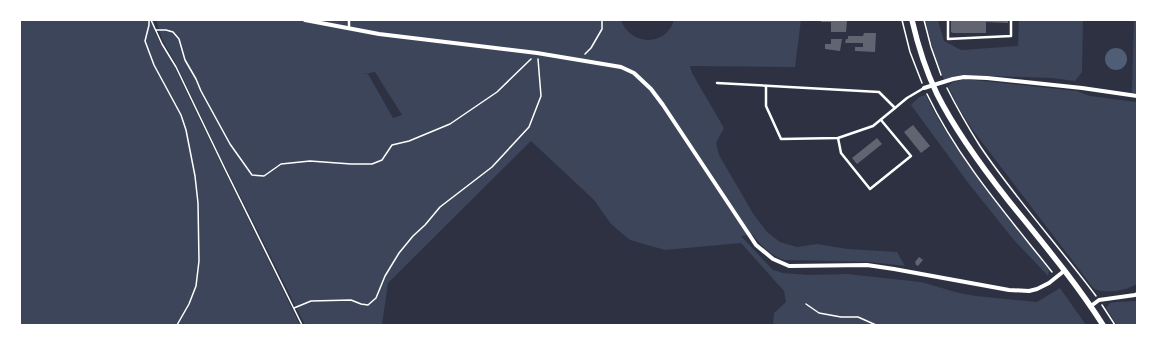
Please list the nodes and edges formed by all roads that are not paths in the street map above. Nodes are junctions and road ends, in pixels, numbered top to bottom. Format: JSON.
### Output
{"nodes":[{"id":1,"x":305,"y":20,"type":"edge"},
{"id":2,"x":349,"y":20,"type":"edge"},
{"id":3,"x":912,"y":20,"type":"edge"},
{"id":4,"x":948,"y":20,"type":"edge"},
{"id":5,"x":1011,"y":20,"type":"edge"},
{"id":6,"x":348,"y":28,"type":"junction"},
{"id":7,"x":717,"y":83,"type":"dead end"},
{"id":8,"x":766,"y":86,"type":"junction"},
{"id":9,"x":933,"y":86,"type":"junction"},
{"id":10,"x":924,"y":88,"type":"joint"},
{"id":11,"x":1137,"y":96,"type":"edge"},
{"id":12,"x":895,"y":108,"type":"junction"},
{"id":13,"x":881,"y":120,"type":"junction"},
{"id":14,"x":838,"y":138,"type":"junction"},
{"id":15,"x":1064,"y":271,"type":"junction"},
{"id":16,"x":1137,"y":294,"type":"edge"},
{"id":17,"x":1091,"y":306,"type":"junction"},
{"id":18,"x":1104,"y":325,"type":"edge"}],
"edges":[{"from":1,"to":6,"type":"street"},
{"from":2,"to":6,"type":"lane"},
{"from":3,"to":9,"type":"street"},
{"from":4,"to":5,"type":"lane"},
{"from":6,"to":15,"type":"street"},
{"from":7,"to":8,"type":"lane"},
{"from":8,"to":12,"type":"lane"},
{"from":8,"to":14,"type":"lane"},
{"from":9,"to":10,"type":"street"},
{"from":9,"to":11,"type":"street"},
{"from":9,"to":15,"type":"street"},
{"from":10,"to":12,"type":"lane"},
{"from":12,"to":13,"type":"lane"},
{"from":13,"to":14,"type":"lane"},
{"from":13,"to":14,"type":"lane"},
{"from":15,"to":17,"type":"street"},
{"from":16,"to":17,"type":"street"},
{"from":17,"to":18,"type":"street"}]}
